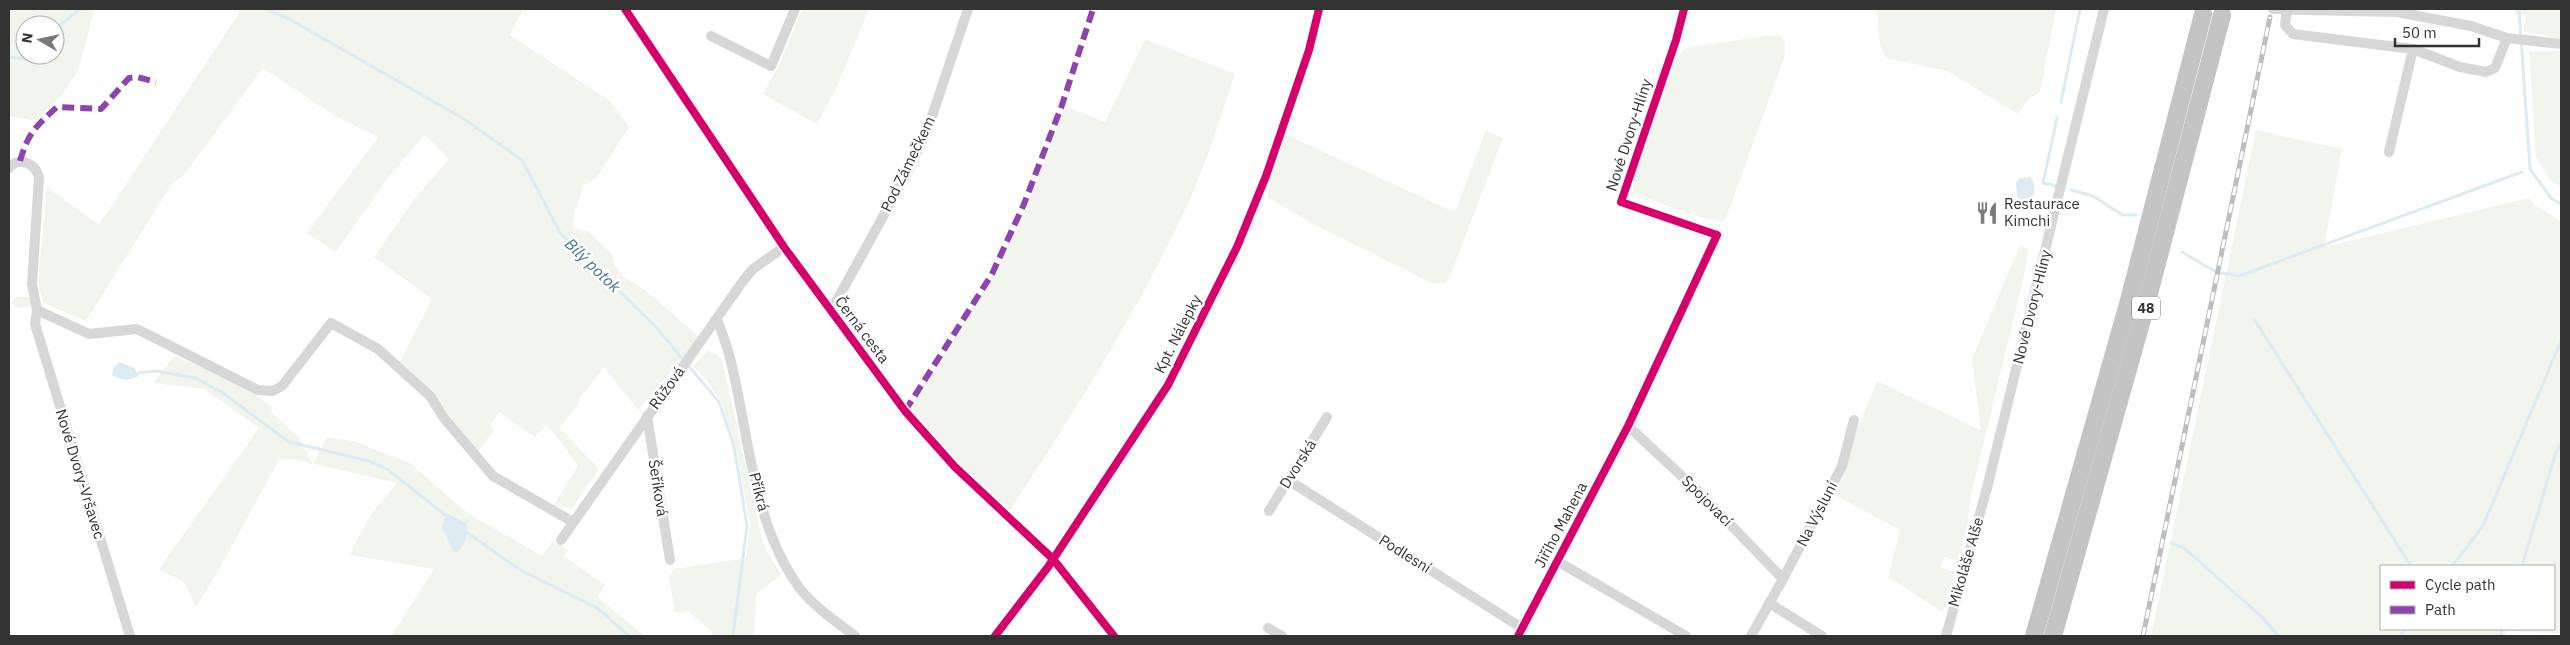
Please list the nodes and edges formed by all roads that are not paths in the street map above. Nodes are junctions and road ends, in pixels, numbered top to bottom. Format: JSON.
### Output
{"nodes":[{"id":1,"x":625,"y":9,"type":"edge"},
{"id":2,"x":795,"y":9,"type":"edge"},
{"id":3,"x":968,"y":9,"type":"edge"},
{"id":4,"x":1320,"y":9,"type":"edge"},
{"id":5,"x":1684,"y":9,"type":"edge"},
{"id":6,"x":2104,"y":9,"type":"edge"},
{"id":7,"x":2273,"y":9,"type":"edge"},
{"id":8,"x":2287,"y":9,"type":"edge"},
{"id":9,"x":2203,"y":14,"type":"dead end"},
{"id":10,"x":2222,"y":15,"type":"dead end"},
{"id":11,"x":711,"y":36,"type":"dead end"},
{"id":12,"x":2510,"y":38,"type":"junction"},
{"id":13,"x":2561,"y":44,"type":"edge"},
{"id":14,"x":2413,"y":49,"type":"junction"},
{"id":15,"x":2389,"y":152,"type":"dead end"},
{"id":16,"x":9,"y":168,"type":"edge"},
{"id":17,"x":784,"y":247,"type":"junction"},
{"id":18,"x":37,"y":310,"type":"junction"},
{"id":19,"x":830,"y":311,"type":"junction"},
{"id":20,"x":717,"y":319,"type":"junction"},
{"id":21,"x":647,"y":416,"type":"junction"},
{"id":22,"x":1327,"y":417,"type":"dead end"},
{"id":23,"x":1854,"y":420,"type":"dead end"},
{"id":24,"x":1628,"y":426,"type":"junction"},
{"id":25,"x":1288,"y":480,"type":"junction"},
{"id":26,"x":1987,"y":488,"type":"joint"},
{"id":27,"x":1269,"y":511,"type":"dead end"},
{"id":28,"x":573,"y":522,"type":"junction"},
{"id":29,"x":561,"y":540,"type":"dead end"},
{"id":30,"x":1053,"y":559,"type":"junction"},
{"id":31,"x":670,"y":560,"type":"dead end"},
{"id":32,"x":1557,"y":561,"type":"junction"},
{"id":33,"x":1783,"y":579,"type":"junction"},
{"id":34,"x":2064,"y":599,"type":"junction"},
{"id":35,"x":1769,"y":603,"type":"junction"},
{"id":36,"x":1268,"y":628,"type":"dead end"},
{"id":37,"x":1520,"y":632,"type":"edge"},
{"id":38,"x":130,"y":636,"type":"edge"},
{"id":39,"x":855,"y":636,"type":"edge"},
{"id":40,"x":995,"y":636,"type":"edge"},
{"id":41,"x":1114,"y":636,"type":"edge"},
{"id":42,"x":1282,"y":636,"type":"edge"},
{"id":43,"x":1686,"y":636,"type":"edge"},
{"id":44,"x":1751,"y":636,"type":"edge"},
{"id":45,"x":1822,"y":636,"type":"edge"},
{"id":46,"x":1946,"y":636,"type":"edge"},
{"id":47,"x":2034,"y":636,"type":"edge"},
{"id":48,"x":2053,"y":636,"type":"edge"},
{"id":49,"x":2058,"y":636,"type":"edge"}],
"edges":[{"from":1,"to":17,"type":"street","name":"Černá cesta"},
{"from":2,"to":11,"type":"street"},
{"from":3,"to":19,"type":"street","name":"Pod Zámečkem"},
{"from":4,"to":30,"type":"street","name":"Kpt. Nálepky"},
{"from":5,"to":24,"type":"street","name":"Nové Dvory-Hlíny"},
{"from":6,"to":26,"type":"street","name":"Nové Dvory-Hlíny"},
{"from":7,"to":12,"type":"street","bridge":true},
{"from":8,"to":14,"type":"street"},
{"from":9,"to":47,"type":"highway","number":"48"},
{"from":10,"to":34,"type":"highway","number":"48"},
{"from":12,"to":13,"type":"street"},
{"from":12,"to":14,"type":"street"},
{"from":14,"to":15,"type":"street"},
{"from":16,"to":18,"type":"street","name":"Nové Dvory-Vršavec"},
{"from":17,"to":19,"type":"street","name":"Černá cesta"},
{"from":17,"to":20,"type":"street","name":"Růžová"},
{"from":18,"to":28,"type":"street"},
{"from":18,"to":38,"type":"street","name":"Nové Dvory-Vršavec"},
{"from":19,"to":30,"type":"street","name":"Černá cesta"},
{"from":20,"to":21,"type":"street","name":"Růžová"},
{"from":20,"to":39,"type":"street","name":"Příkrá"},
{"from":21,"to":28,"type":"street","name":"Růžová"},
{"from":21,"to":31,"type":"street","name":"Šeříková"},
{"from":22,"to":25,"type":"street","name":"Dvorská"},
{"from":23,"to":33,"type":"street","name":"Na Výsluní"},
{"from":24,"to":32,"type":"street","name":"Jiřího Mahena"},
{"from":24,"to":33,"type":"street","name":"Spojovací"},
{"from":25,"to":27,"type":"street","name":"Dvorská"},
{"from":25,"to":37,"type":"street","name":"Podlesní"},
{"from":26,"to":46,"type":"street","name":"Mikoláše Alše"},
{"from":28,"to":29,"type":"street","name":"Růžová"},
{"from":30,"to":40,"type":"street","name":"Kpt. Nálepky"},
{"from":30,"to":41,"type":"street","name":"Černá cesta"},
{"from":32,"to":37,"type":"street","name":"Jiřího Mahena"},
{"from":32,"to":43,"type":"street","name":"Jiřího Mahena"},
{"from":33,"to":35,"type":"street","name":"Na Výsluní"},
{"from":34,"to":48,"type":"highway","number":"48"},
{"from":34,"to":49,"type":"highway","number":"48"},
{"from":35,"to":44,"type":"street","name":"Na Výsluní"},
{"from":35,"to":45,"type":"street"},
{"from":36,"to":42,"type":"street"}]}
